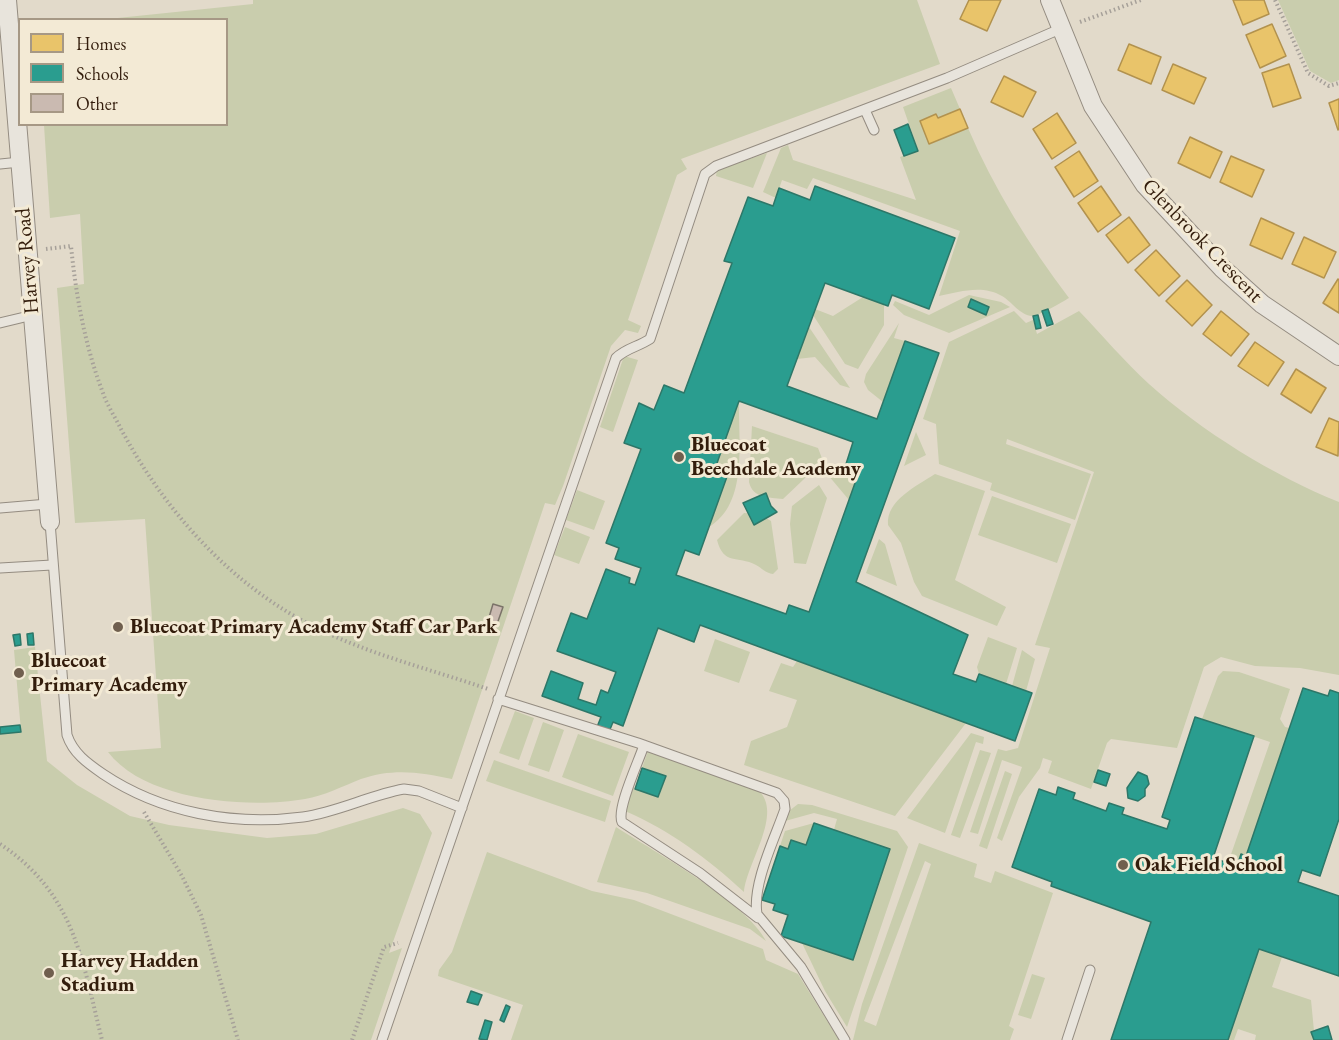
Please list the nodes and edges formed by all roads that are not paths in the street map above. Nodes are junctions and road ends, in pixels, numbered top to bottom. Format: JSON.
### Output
{"nodes":[{"id":1,"x":7,"y":0,"type":"edge"},
{"id":2,"x":1050,"y":0,"type":"edge"},
{"id":3,"x":1060,"y":29,"type":"junction"},
{"id":4,"x":865,"y":110,"type":"junction"},
{"id":5,"x":874,"y":130,"type":"dead end"},
{"id":6,"x":20,"y":162,"type":"junction"},
{"id":7,"x":0,"y":164,"type":"edge"},
{"id":8,"x":33,"y":315,"type":"junction"},
{"id":9,"x":0,"y":323,"type":"edge"},
{"id":10,"x":1339,"y":356,"type":"edge"},
{"id":11,"x":0,"y":508,"type":"edge"},
{"id":12,"x":49,"y":513,"type":"junction"},
{"id":13,"x":52,"y":565,"type":"junction"},
{"id":14,"x":0,"y":568,"type":"edge"},
{"id":15,"x":499,"y":696,"type":"junction"},
{"id":16,"x":644,"y":745,"type":"junction"},
{"id":17,"x":462,"y":808,"type":"junction"},
{"id":18,"x":760,"y":919,"type":"junction"},
{"id":19,"x":1090,"y":970,"type":"dead end"},
{"id":20,"x":382,"y":1040,"type":"edge"},
{"id":21,"x":845,"y":1040,"type":"edge"},
{"id":22,"x":1067,"y":1040,"type":"edge"}],
"edges":[{"from":1,"to":6,"type":"street","name":"Harvey Road"},
{"from":2,"to":3,"type":"street","name":"Glenbrook Crescent"},
{"from":3,"to":4,"type":"lane"},
{"from":3,"to":10,"type":"street","name":"Glenbrook Crescent"},
{"from":4,"to":5,"type":"lane"},
{"from":4,"to":15,"type":"lane"},
{"from":6,"to":7,"type":"lane"},
{"from":6,"to":8,"type":"street","name":"Harvey Road"},
{"from":8,"to":9,"type":"lane"},
{"from":8,"to":12,"type":"street","name":"Harvey Road"},
{"from":11,"to":12,"type":"lane"},
{"from":12,"to":13,"type":"lane"},
{"from":13,"to":14,"type":"lane"},
{"from":13,"to":17,"type":"lane"},
{"from":15,"to":16,"type":"lane"},
{"from":15,"to":17,"type":"lane"},
{"from":16,"to":18,"type":"lane"},
{"from":16,"to":18,"type":"lane"},
{"from":17,"to":20,"type":"lane"},
{"from":18,"to":21,"type":"lane"},
{"from":19,"to":22,"type":"lane"}]}
